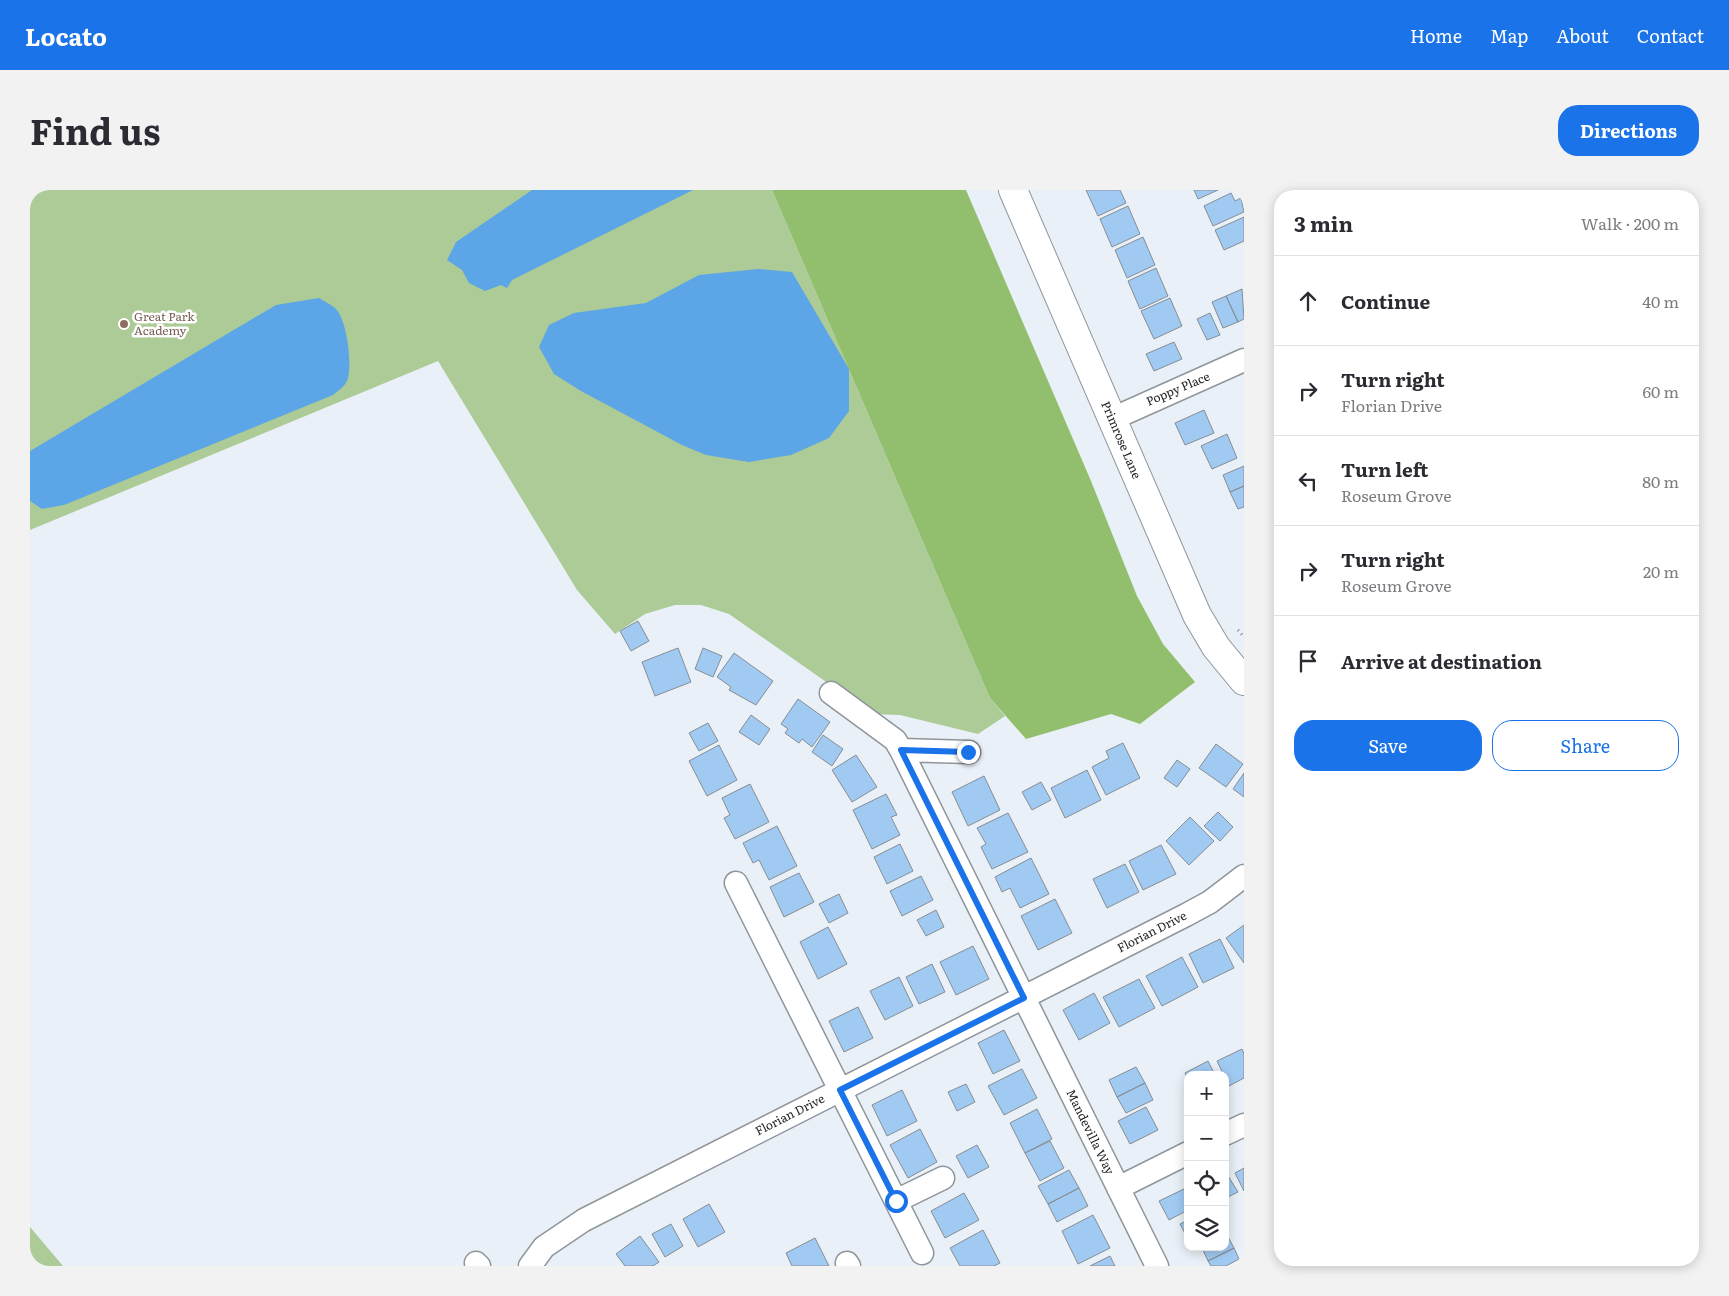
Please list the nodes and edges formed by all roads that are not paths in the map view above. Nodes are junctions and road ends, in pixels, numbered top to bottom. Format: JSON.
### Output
{"nodes":[{"id":1,"x":1013,"y":190,"type":"edge"},
{"id":2,"x":1244,"y":360,"type":"edge"},
{"id":3,"x":1112,"y":419,"type":"junction"},
{"id":4,"x":1244,"y":681,"type":"edge"},
{"id":5,"x":831,"y":693,"type":"dead end"},
{"id":6,"x":901,"y":750,"type":"junction"},
{"id":7,"x":968,"y":752,"type":"dead end"},
{"id":8,"x":1244,"y":876,"type":"edge"},
{"id":9,"x":736,"y":883,"type":"dead end"},
{"id":10,"x":1024,"y":998,"type":"junction"},
{"id":11,"x":840,"y":1090,"type":"junction"},
{"id":12,"x":1244,"y":1125,"type":"edge"},
{"id":13,"x":1229,"y":1132,"type":"edge"},
{"id":14,"x":1184,"y":1155,"type":"edge"},
{"id":15,"x":943,"y":1178,"type":"dead end"},
{"id":16,"x":1118,"y":1188,"type":"junction"},
{"id":17,"x":896,"y":1201,"type":"junction"},
{"id":18,"x":922,"y":1253,"type":"dead end"},
{"id":19,"x":530,"y":1266,"type":"edge"},
{"id":20,"x":1156,"y":1266,"type":"edge"}],
"edges":[{"from":1,"to":3,"type":"street","name":"Primrose Lane"},
{"from":2,"to":3,"type":"street","name":"Poppy Place"},
{"from":3,"to":4,"type":"street","name":"Primrose Lane"},
{"from":5,"to":6,"type":"street","name":"Mandevilla Way"},
{"from":6,"to":7,"type":"street"},
{"from":6,"to":10,"type":"street","name":"Mandevilla Way"},
{"from":8,"to":10,"type":"street","name":"Florian Drive"},
{"from":9,"to":11,"type":"street"},
{"from":10,"to":11,"type":"street","name":"Florian Drive"},
{"from":10,"to":16,"type":"street","name":"Mandevilla Way"},
{"from":11,"to":17,"type":"street"},
{"from":11,"to":19,"type":"street","name":"Florian Drive"},
{"from":12,"to":13,"type":"street"},
{"from":14,"to":16,"type":"street"},
{"from":15,"to":17,"type":"street"},
{"from":16,"to":20,"type":"street","name":"Mandevilla Way"},
{"from":17,"to":18,"type":"street"}]}
